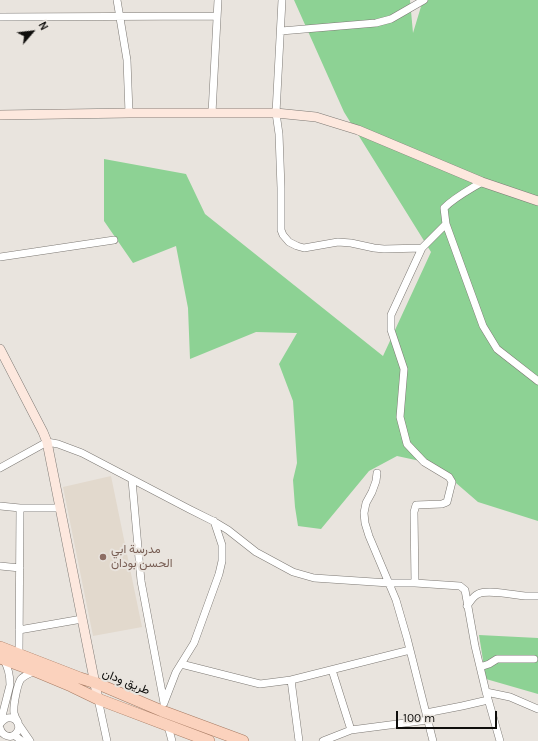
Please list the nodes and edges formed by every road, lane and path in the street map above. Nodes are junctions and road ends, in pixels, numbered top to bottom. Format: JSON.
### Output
{"nodes":[{"id":1,"x":117,"y":0,"type":"edge"},
{"id":2,"x":218,"y":0,"type":"edge"},
{"id":3,"x":282,"y":0,"type":"edge"},
{"id":4,"x":424,"y":0,"type":"edge"},
{"id":5,"x":120,"y":16,"type":"junction"},
{"id":6,"x":217,"y":16,"type":"junction"},
{"id":7,"x":0,"y":17,"type":"edge"},
{"id":8,"x":281,"y":31,"type":"junction"},
{"id":9,"x":129,"y":113,"type":"junction"},
{"id":10,"x":212,"y":113,"type":"junction"},
{"id":11,"x":276,"y":113,"type":"junction"},
{"id":12,"x":0,"y":115,"type":"edge"},
{"id":13,"x":482,"y":182,"type":"junction"},
{"id":14,"x":538,"y":201,"type":"edge"},
{"id":15,"x":446,"y":224,"type":"junction"},
{"id":16,"x":114,"y":240,"type":"dead end"},
{"id":17,"x":422,"y":248,"type":"junction"},
{"id":18,"x":0,"y":257,"type":"edge"},
{"id":19,"x":0,"y":349,"type":"edge"},
{"id":20,"x":538,"y":380,"type":"edge"},
{"id":21,"x":47,"y":442,"type":"junction"},
{"id":22,"x":0,"y":468,"type":"edge"},
{"id":23,"x":377,"y":472,"type":"dead end"},
{"id":24,"x":132,"y":480,"type":"junction"},
{"id":25,"x":0,"y":506,"type":"edge"},
{"id":26,"x":20,"y":508,"type":"junction"},
{"id":27,"x":60,"y":508,"type":"junction"},
{"id":28,"x":214,"y":521,"type":"junction"},
{"id":29,"x":0,"y":566,"type":"edge"},
{"id":30,"x":20,"y":568,"type":"junction"},
{"id":31,"x":389,"y":583,"type":"junction"},
{"id":32,"x":415,"y":583,"type":"junction"},
{"id":33,"x":538,"y":596,"type":"edge"},
{"id":34,"x":467,"y":606,"type":"junction"},
{"id":35,"x":82,"y":619,"type":"junction"},
{"id":36,"x":19,"y":630,"type":"junction"},
{"id":37,"x":0,"y":647,"type":"edge"},
{"id":38,"x":410,"y":650,"type":"junction"},
{"id":39,"x":19,"y":654,"type":"junction"},
{"id":40,"x":2,"y":658,"type":"edge"},
{"id":41,"x":534,"y":659,"type":"dead end"},
{"id":42,"x":181,"y":664,"type":"junction"},
{"id":43,"x":480,"y":667,"type":"junction"},
{"id":44,"x":332,"y":670,"type":"junction"},
{"id":45,"x":35,"y":671,"type":"junction"},
{"id":46,"x":292,"y":680,"type":"junction"},
{"id":47,"x":96,"y":683,"type":"junction"},
{"id":48,"x":486,"y":692,"type":"junction"},
{"id":49,"x":98,"y":699,"type":"junction"},
{"id":50,"x":488,"y":700,"type":"junction"},
{"id":51,"x":163,"y":707,"type":"junction"},
{"id":52,"x":538,"y":709,"type":"edge"},
{"id":53,"x":427,"y":716,"type":"junction"},
{"id":54,"x":18,"y":724,"type":"junction"},
{"id":55,"x":168,"y":726,"type":"junction"},
{"id":56,"x":352,"y":730,"type":"junction"},
{"id":57,"x":1,"y":731,"type":"edge"},
{"id":58,"x":14,"y":736,"type":"junction"},
{"id":59,"x":22,"y":741,"type":"edge"},
{"id":60,"x":30,"y":741,"type":"edge"},
{"id":61,"x":107,"y":741,"type":"edge"},
{"id":62,"x":172,"y":741,"type":"edge"},
{"id":63,"x":209,"y":741,"type":"edge"},
{"id":64,"x":243,"y":741,"type":"edge"},
{"id":65,"x":299,"y":741,"type":"edge"},
{"id":66,"x":323,"y":741,"type":"edge"},
{"id":67,"x":433,"y":741,"type":"edge"},
{"id":68,"x":500,"y":741,"type":"edge"}],
"edges":[{"from":1,"to":5,"type":"street"},
{"from":2,"to":6,"type":"street"},
{"from":3,"to":8,"type":"street"},
{"from":4,"to":8,"type":"street"},
{"from":5,"to":6,"type":"street"},
{"from":5,"to":7,"type":"street"},
{"from":5,"to":9,"type":"street"},
{"from":6,"to":10,"type":"street"},
{"from":8,"to":11,"type":"street"},
{"from":9,"to":10,"type":"street"},
{"from":9,"to":12,"type":"street"},
{"from":10,"to":11,"type":"street"},
{"from":11,"to":13,"type":"street"},
{"from":11,"to":17,"type":"street"},
{"from":13,"to":14,"type":"street"},
{"from":13,"to":15,"type":"street"},
{"from":15,"to":17,"type":"street"},
{"from":15,"to":20,"type":"street"},
{"from":16,"to":18,"type":"street"},
{"from":17,"to":32,"type":"street"},
{"from":19,"to":21,"type":"street"},
{"from":21,"to":22,"type":"street"},
{"from":21,"to":24,"type":"street"},
{"from":21,"to":27,"type":"street"},
{"from":23,"to":31,"type":"street"},
{"from":24,"to":28,"type":"street"},
{"from":24,"to":51,"type":"street"},
{"from":25,"to":26,"type":"street"},
{"from":26,"to":27,"type":"street"},
{"from":26,"to":30,"type":"street"},
{"from":27,"to":35,"type":"street"},
{"from":28,"to":31,"type":"street"},
{"from":28,"to":42,"type":"street"},
{"from":29,"to":30,"type":"street"},
{"from":30,"to":36,"type":"street"},
{"from":31,"to":32,"type":"street"},
{"from":31,"to":38,"type":"street"},
{"from":32,"to":34,"type":"street"},
{"from":33,"to":34,"type":"street"},
{"from":34,"to":43,"type":"street"},
{"from":35,"to":36,"type":"street"},
{"from":35,"to":47,"type":"street"},
{"from":36,"to":39,"type":"street"},
{"from":37,"to":39,"type":"main road","name":"طريق ودان"},
{"from":38,"to":44,"type":"street"},
{"from":38,"to":53,"type":"street"},
{"from":39,"to":47,"type":"main road","name":"طريق ودان"},
{"from":40,"to":45,"type":"main road","name":"طريق ودان"},
{"from":40,"to":57,"type":"street"},
{"from":41,"to":43,"type":"street"},
{"from":42,"to":46,"type":"street"},
{"from":42,"to":51,"type":"street"},
{"from":43,"to":48,"type":"street"},
{"from":44,"to":46,"type":"street"},
{"from":44,"to":56,"type":"street"},
{"from":45,"to":49,"type":"main road","name":"طريق ودان"},
{"from":45,"to":54,"type":"street"},
{"from":46,"to":65,"type":"street"},
{"from":47,"to":49,"type":"street"},
{"from":47,"to":51,"type":"main road","name":"طريق ودان"},
{"from":48,"to":50,"type":"street"},
{"from":48,"to":52,"type":"street"},
{"from":49,"to":55,"type":"main road","name":"طريق ودان"},
{"from":49,"to":61,"type":"street"},
{"from":50,"to":53,"type":"street"},
{"from":50,"to":68,"type":"street"},
{"from":51,"to":64,"type":"main road","name":"طريق ودان"},
{"from":53,"to":56,"type":"street"},
{"from":53,"to":67,"type":"street"},
{"from":54,"to":57,"type":"street"},
{"from":54,"to":58,"type":"street"},
{"from":54,"to":60,"type":"street"},
{"from":55,"to":62,"type":"street"},
{"from":55,"to":63,"type":"main road","name":"طريق ودان"},
{"from":56,"to":66,"type":"street"},
{"from":57,"to":58,"type":"street"},
{"from":58,"to":59,"type":"street"}]}
